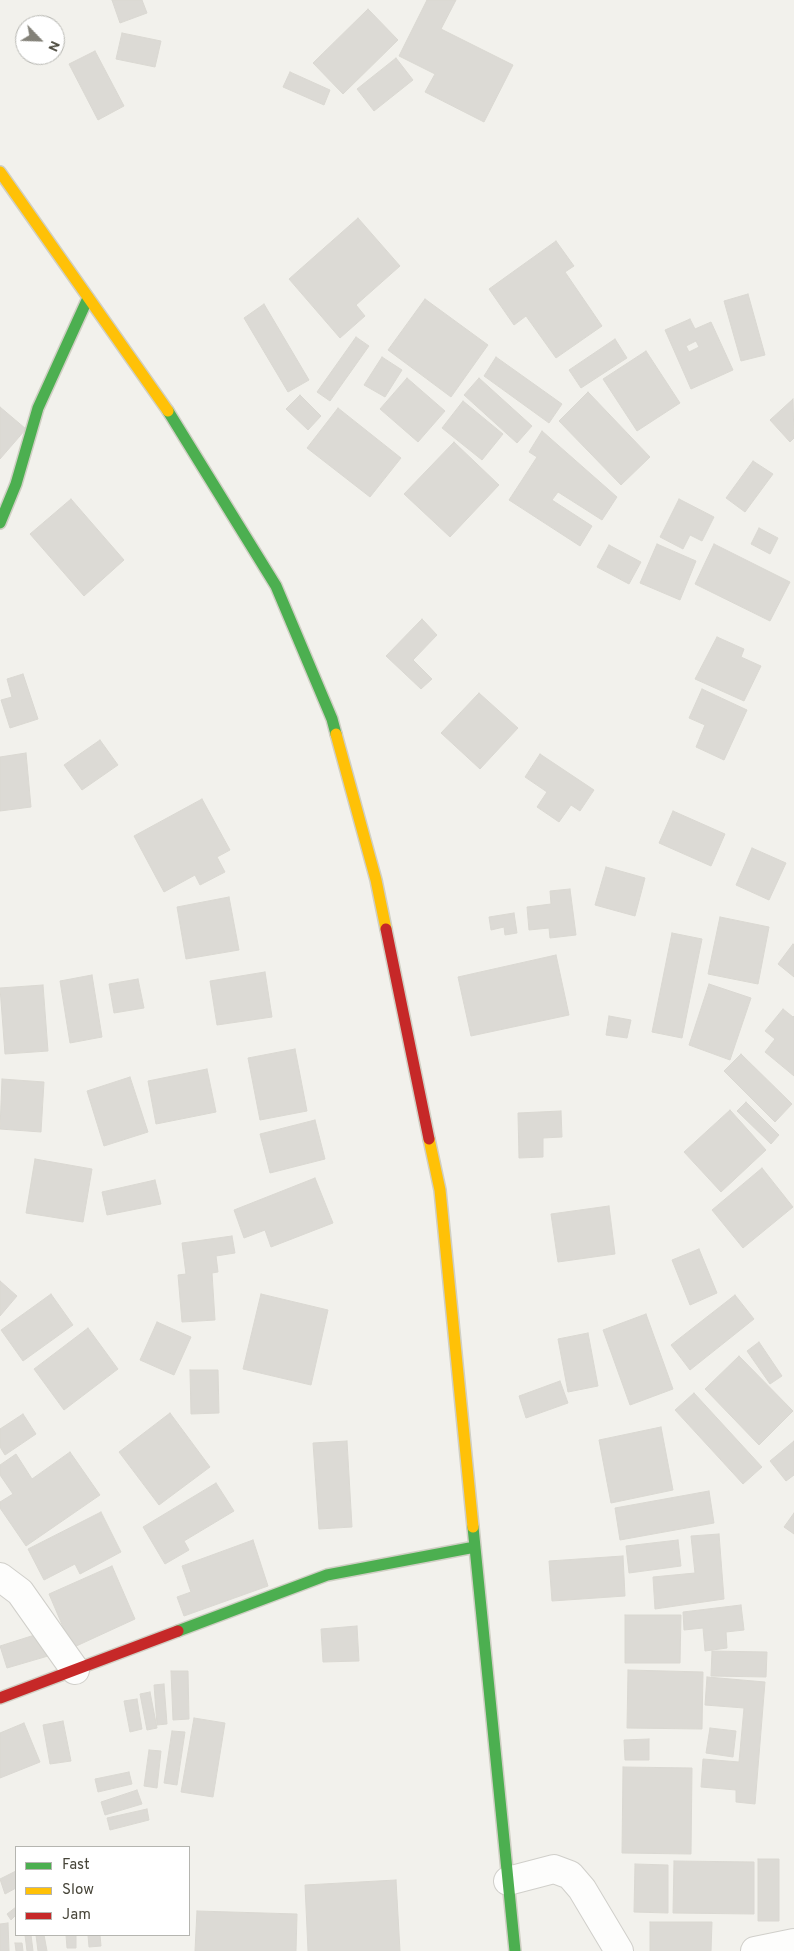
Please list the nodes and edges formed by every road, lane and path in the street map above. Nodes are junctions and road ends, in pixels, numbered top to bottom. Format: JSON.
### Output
{"nodes":[{"id":1,"x":0,"y":172,"type":"edge"},
{"id":2,"x":88,"y":298,"type":"junction"},
{"id":3,"x":0,"y":523,"type":"edge"},
{"id":4,"x":475,"y":1546,"type":"junction"},
{"id":5,"x":0,"y":1577,"type":"edge"},
{"id":6,"x":75,"y":1670,"type":"junction"},
{"id":7,"x":0,"y":1698,"type":"edge"},
{"id":8,"x":508,"y":1881,"type":"junction"},
{"id":9,"x":794,"y":1942,"type":"edge"},
{"id":10,"x":515,"y":1951,"type":"edge"},
{"id":11,"x":619,"y":1951,"type":"edge"},
{"id":12,"x":755,"y":1951,"type":"edge"}],
"edges":[{"from":1,"to":2,"type":"main road"},
{"from":2,"to":3,"type":"main road"},
{"from":2,"to":4,"type":"main road"},
{"from":4,"to":6,"type":"main road"},
{"from":4,"to":8,"type":"main road"},
{"from":5,"to":6,"type":"street"},
{"from":6,"to":7,"type":"main road"},
{"from":8,"to":10,"type":"main road"},
{"from":8,"to":11,"type":"street"},
{"from":9,"to":12,"type":"street"}]}
